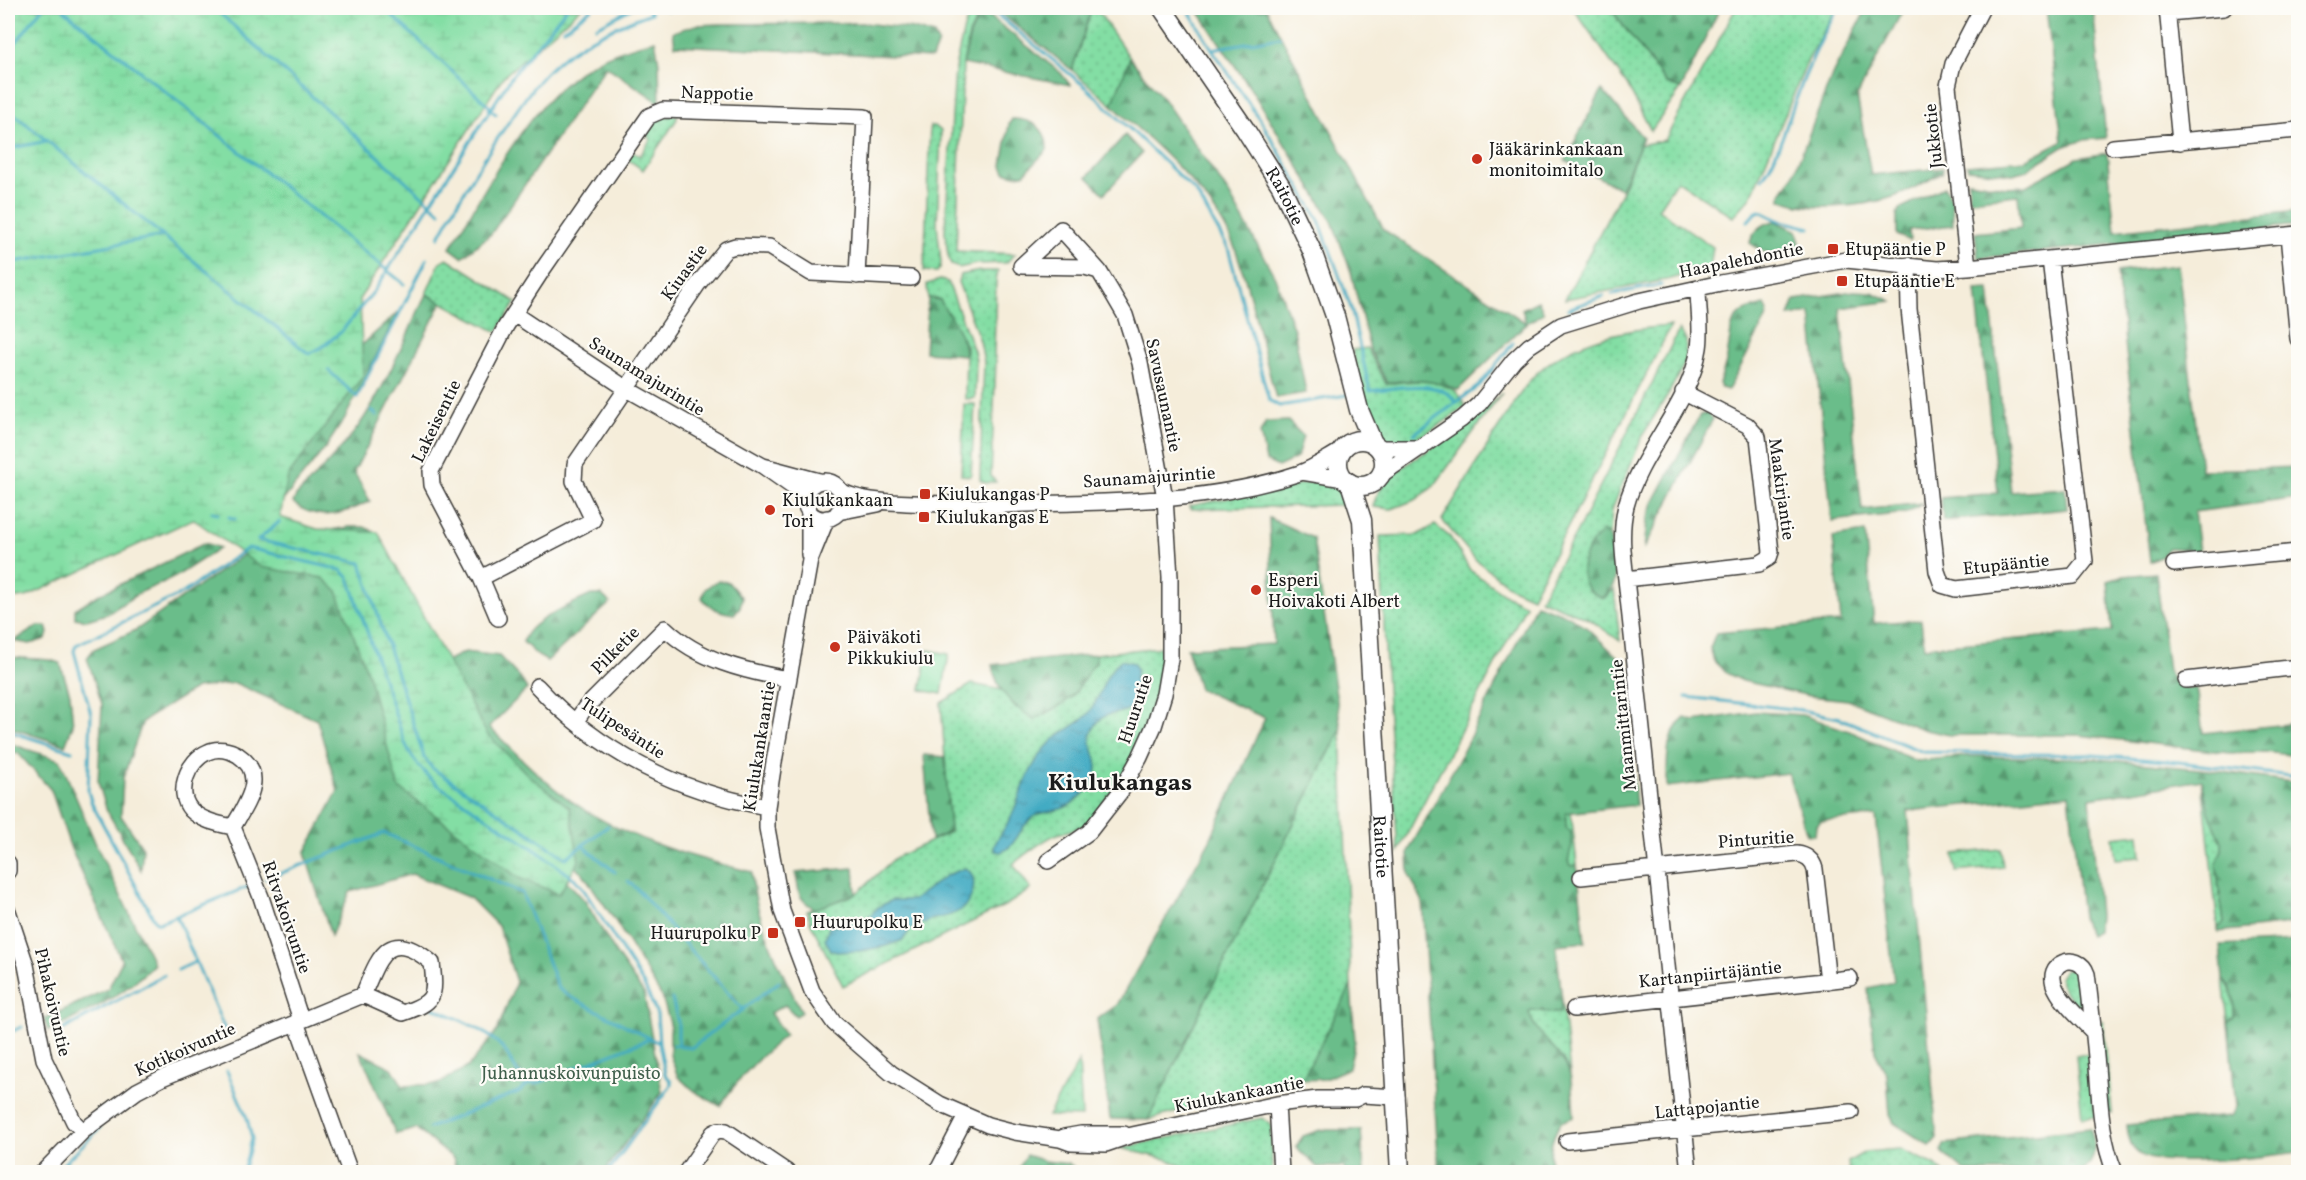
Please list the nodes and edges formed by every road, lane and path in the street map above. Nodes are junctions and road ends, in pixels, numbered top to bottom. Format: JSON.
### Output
{"nodes":[{"id":1,"x":1161,"y":8,"type":"edge"},
{"id":2,"x":1982,"y":8,"type":"edge"},
{"id":3,"x":2224,"y":8,"type":"edge"},
{"id":4,"x":2167,"y":10,"type":"edge"},
{"id":5,"x":2298,"y":130,"type":"edge"},
{"id":6,"x":2180,"y":142,"type":"junction"},
{"id":7,"x":2113,"y":147,"type":"dead end"},
{"id":8,"x":2293,"y":235,"type":"edge"},
{"id":9,"x":2050,"y":259,"type":"junction"},
{"id":10,"x":1908,"y":265,"type":"junction"},
{"id":11,"x":1968,"y":267,"type":"junction"},
{"id":12,"x":1099,"y":271,"type":"dead end"},
{"id":13,"x":857,"y":276,"type":"junction"},
{"id":14,"x":911,"y":278,"type":"dead end"},
{"id":15,"x":1698,"y":288,"type":"junction"},
{"id":16,"x":514,"y":314,"type":"junction"},
{"id":17,"x":2298,"y":339,"type":"edge"},
{"id":18,"x":627,"y":389,"type":"junction"},
{"id":19,"x":1683,"y":392,"type":"junction"},
{"id":20,"x":1359,"y":410,"type":"junction"},
{"id":21,"x":1376,"y":445,"type":"junction"},
{"id":22,"x":1346,"y":446,"type":"junction"},
{"id":23,"x":1422,"y":448,"type":"junction"},
{"id":24,"x":763,"y":466,"type":"junction"},
{"id":25,"x":1302,"y":472,"type":"junction"},
{"id":26,"x":1376,"y":479,"type":"junction"},
{"id":27,"x":1347,"y":481,"type":"junction"},
{"id":28,"x":819,"y":482,"type":"junction"},
{"id":29,"x":841,"y":491,"type":"junction"},
{"id":30,"x":1165,"y":498,"type":"junction"},
{"id":31,"x":887,"y":502,"type":"junction"},
{"id":32,"x":807,"y":505,"type":"junction"},
{"id":33,"x":833,"y":515,"type":"junction"},
{"id":34,"x":1362,"y":520,"type":"junction"},
{"id":35,"x":2298,"y":552,"type":"edge"},
{"id":36,"x":810,"y":560,"type":"junction"},
{"id":37,"x":2174,"y":564,"type":"dead end"},
{"id":38,"x":481,"y":578,"type":"junction"},
{"id":39,"x":1626,"y":579,"type":"junction"},
{"id":40,"x":498,"y":618,"type":"dead end"},
{"id":41,"x":2298,"y":667,"type":"edge"},
{"id":42,"x":788,"y":680,"type":"junction"},
{"id":43,"x":2186,"y":680,"type":"dead end"},
{"id":44,"x":537,"y":686,"type":"dead end"},
{"id":45,"x":576,"y":722,"type":"junction"},
{"id":46,"x":767,"y":807,"type":"junction"},
{"id":47,"x":233,"y":827,"type":"junction"},
{"id":48,"x":1048,"y":861,"type":"dead end"},
{"id":49,"x":8,"y":863,"type":"edge"},
{"id":50,"x":1658,"y":869,"type":"junction"},
{"id":51,"x":8,"y":871,"type":"edge"},
{"id":52,"x":1581,"y":877,"type":"dead end"},
{"id":53,"x":8,"y":912,"type":"edge"},
{"id":54,"x":1850,"y":978,"type":"dead end"},
{"id":55,"x":1828,"y":981,"type":"junction"},
{"id":56,"x":363,"y":996,"type":"junction"},
{"id":57,"x":1671,"y":999,"type":"junction"},
{"id":58,"x":1574,"y":1009,"type":"dead end"},
{"id":59,"x":299,"y":1021,"type":"junction"},
{"id":60,"x":2094,"y":1033,"type":"dead end"},
{"id":61,"x":1398,"y":1103,"type":"junction"},
{"id":62,"x":1277,"y":1104,"type":"junction"},
{"id":63,"x":1851,"y":1112,"type":"dead end"},
{"id":64,"x":966,"y":1116,"type":"junction"},
{"id":65,"x":1685,"y":1129,"type":"junction"},
{"id":66,"x":83,"y":1131,"type":"junction"},
{"id":67,"x":1566,"y":1141,"type":"dead end"},
{"id":68,"x":44,"y":1173,"type":"edge"},
{"id":69,"x":350,"y":1173,"type":"edge"},
{"id":70,"x":686,"y":1173,"type":"edge"},
{"id":71,"x":787,"y":1173,"type":"edge"},
{"id":72,"x":937,"y":1173,"type":"edge"},
{"id":73,"x":1281,"y":1173,"type":"edge"},
{"id":74,"x":1400,"y":1173,"type":"edge"},
{"id":75,"x":1689,"y":1173,"type":"edge"},
{"id":76,"x":2115,"y":1173,"type":"edge"}],
"edges":[{"from":1,"to":20,"type":"main road","name":"Raitotie"},
{"from":2,"to":11,"type":"street","name":"Jukkotie"},
{"from":3,"to":4,"type":"street"},
{"from":4,"to":6,"type":"street"},
{"from":5,"to":6,"type":"street"},
{"from":6,"to":7,"type":"street"},
{"from":8,"to":9,"type":"street","name":"Haapalehdontie"},
{"from":8,"to":17,"type":"street"},
{"from":9,"to":10,"type":"street","name":"Etupääntie"},
{"from":9,"to":11,"type":"street","name":"Haapalehdontie"},
{"from":10,"to":11,"type":"street","name":"Haapalehdontie"},
{"from":10,"to":15,"type":"street","name":"Haapalehdontie"},
{"from":12,"to":30,"type":"street","name":"Savusaunantie"},
{"from":13,"to":14,"type":"street","name":"Kiuastie"},
{"from":13,"to":16,"type":"street","name":"Nappotie"},
{"from":13,"to":18,"type":"street","name":"Kiuastie"},
{"from":15,"to":19,"type":"street","name":"Maanmittarintie"},
{"from":15,"to":23,"type":"street","name":"Haapalehdontie"},
{"from":16,"to":18,"type":"street","name":"Saunamajurintie"},
{"from":16,"to":38,"type":"street","name":"Lakeisentie"},
{"from":18,"to":24,"type":"street","name":"Saunamajurintie"},
{"from":18,"to":38,"type":"street"},
{"from":19,"to":39,"type":"street","name":"Maanmittarintie"},
{"from":19,"to":39,"type":"street","name":"Maakirjantie"},
{"from":20,"to":21,"type":"main road","name":"Raitotie"},
{"from":20,"to":22,"type":"main road","name":"Raitotie"},
{"from":21,"to":22,"type":"main road"},
{"from":21,"to":23,"type":"street"},
{"from":21,"to":26,"type":"main road"},
{"from":22,"to":25,"type":"street","name":"Saunamajurintie"},
{"from":22,"to":27,"type":"main road","name":"Raitotie"},
{"from":23,"to":26,"type":"street","name":"Haapalehdontie"},
{"from":24,"to":28,"type":"street","name":"Saunamajurintie"},
{"from":24,"to":32,"type":"street","name":"Saunamajurintie"},
{"from":25,"to":27,"type":"street","name":"Saunamajurintie"},
{"from":25,"to":30,"type":"street","name":"Saunamajurintie"},
{"from":26,"to":27,"type":"main road"},
{"from":26,"to":34,"type":"main road","name":"Raitotie"},
{"from":27,"to":34,"type":"main road","name":"Raitotie"},
{"from":28,"to":29,"type":"street"},
{"from":28,"to":32,"type":"street"},
{"from":29,"to":31,"type":"street","name":"Saunamajurintie"},
{"from":29,"to":33,"type":"street"},
{"from":30,"to":31,"type":"street","name":"Saunamajurintie"},
{"from":30,"to":48,"type":"street","name":"Huurutie"},
{"from":31,"to":33,"type":"street","name":"Saunamajurintie"},
{"from":32,"to":33,"type":"street"},
{"from":32,"to":36,"type":"street","name":"Kiulukankaantie"},
{"from":33,"to":36,"type":"street","name":"Kiulukankaantie"},
{"from":34,"to":61,"type":"main road","name":"Raitotie"},
{"from":35,"to":37,"type":"street"},
{"from":36,"to":42,"type":"street","name":"Kiulukankaantie"},
{"from":38,"to":40,"type":"street","name":"Lakeisentie"},
{"from":39,"to":50,"type":"street","name":"Maanmittarintie"},
{"from":41,"to":43,"type":"street"},
{"from":42,"to":45,"type":"street","name":"Pilketie"},
{"from":42,"to":46,"type":"street","name":"Kiulukankaantie"},
{"from":44,"to":45,"type":"street","name":"Tulipesäntie"},
{"from":45,"to":46,"type":"street","name":"Tulipesäntie"},
{"from":46,"to":64,"type":"street","name":"Kiulukankaantie"},
{"from":47,"to":47,"type":"street"},
{"from":47,"to":59,"type":"street","name":"Ritvakoivuntie"},
{"from":49,"to":51,"type":"street"},
{"from":50,"to":52,"type":"street","name":"Pinturitie"},
{"from":50,"to":55,"type":"street","name":"Pinturitie"},
{"from":50,"to":57,"type":"street","name":"Maanmittarintie"},
{"from":53,"to":66,"type":"street","name":"Pihakoivuntie"},
{"from":54,"to":55,"type":"street","name":"Kartanpiirtäjäntie"},
{"from":55,"to":57,"type":"street","name":"Kartanpiirtäjäntie"},
{"from":56,"to":56,"type":"street"},
{"from":56,"to":59,"type":"street","name":"Kotikoivuntie"},
{"from":57,"to":58,"type":"street","name":"Kartanpiirtäjäntie"},
{"from":57,"to":65,"type":"street","name":"Maanmittarintie"},
{"from":59,"to":66,"type":"street","name":"Kotikoivuntie"},
{"from":59,"to":69,"type":"street","name":"Ritvakoivuntie"},
{"from":60,"to":76,"type":"street"},
{"from":61,"to":62,"type":"street","name":"Kiulukankaantie"},
{"from":61,"to":74,"type":"main road","name":"Raitotie"},
{"from":62,"to":64,"type":"street","name":"Kiulukankaantie"},
{"from":62,"to":73,"type":"street"},
{"from":63,"to":65,"type":"street","name":"Lattapojantie"},
{"from":64,"to":72,"type":"street"},
{"from":65,"to":67,"type":"street","name":"Lattapojantie"},
{"from":65,"to":75,"type":"street","name":"Maanmittarintie"},
{"from":66,"to":68,"type":"street","name":"Kotikoivuntie"},
{"from":70,"to":71,"type":"street"}]}
